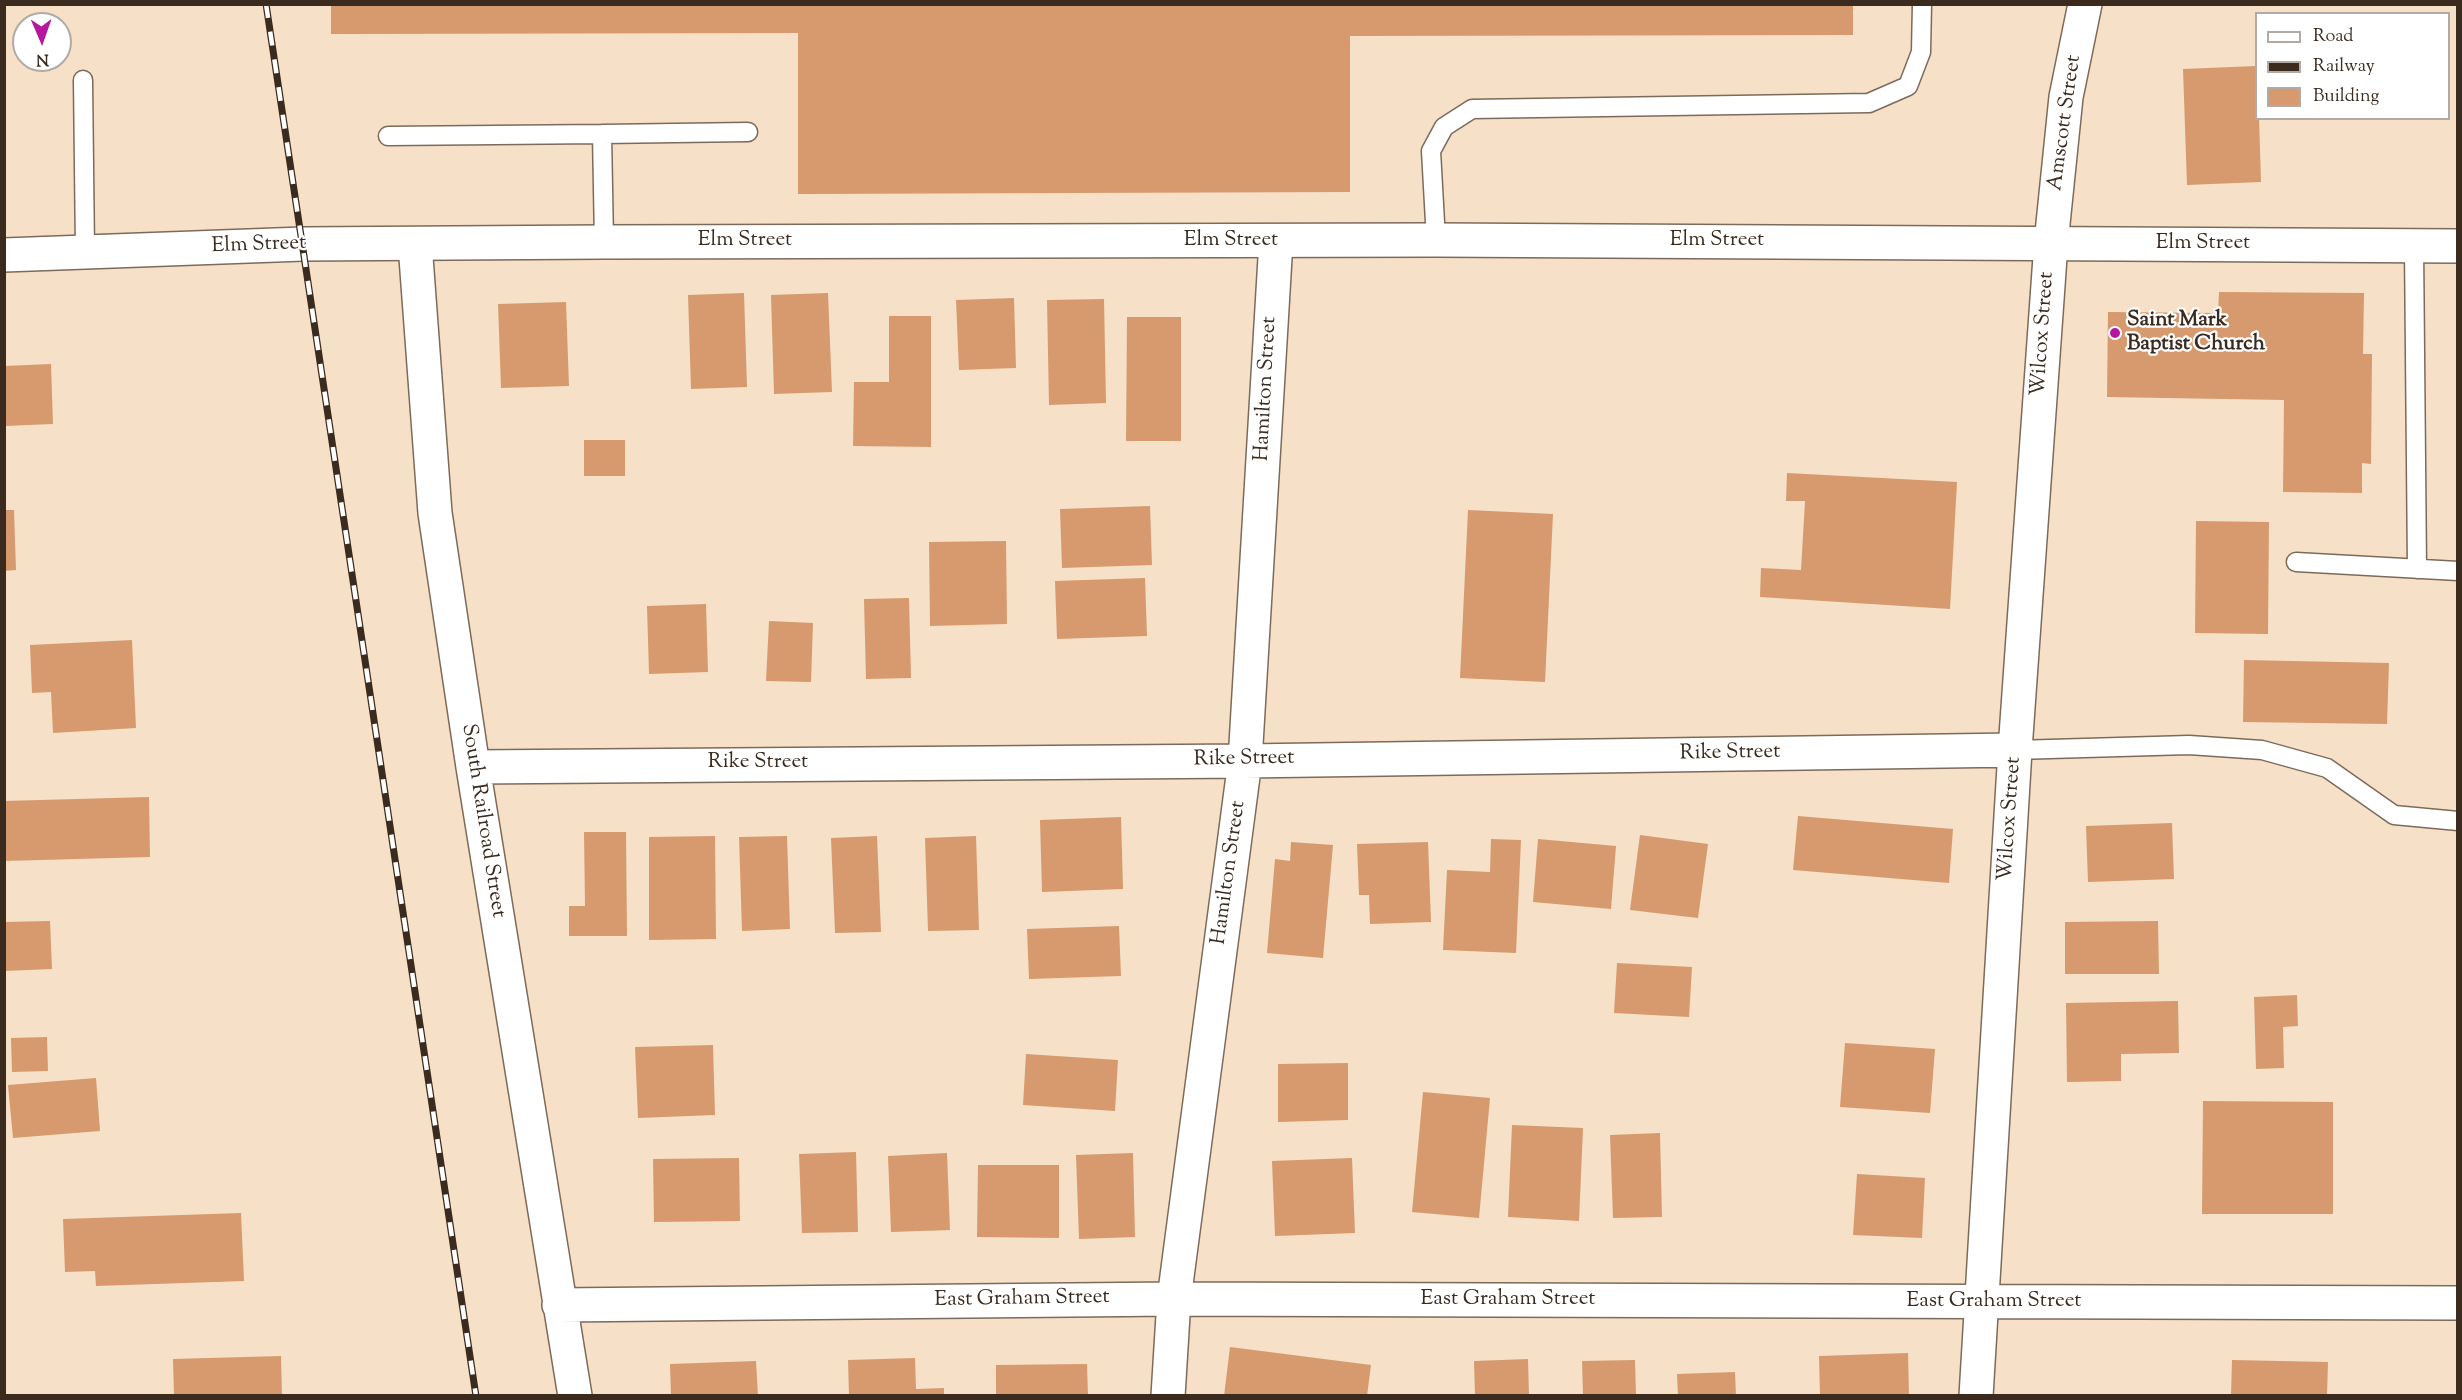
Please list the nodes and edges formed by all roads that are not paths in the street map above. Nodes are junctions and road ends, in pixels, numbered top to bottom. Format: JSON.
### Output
{"nodes":[{"id":1,"x":1922,"y":4,"type":"edge"},
{"id":2,"x":2085,"y":4,"type":"edge"},
{"id":3,"x":83,"y":80,"type":"dead end"},
{"id":4,"x":748,"y":132,"type":"dead end"},
{"id":5,"x":602,"y":134,"type":"junction"},
{"id":6,"x":388,"y":136,"type":"dead end"},
{"id":7,"x":1436,"y":240,"type":"junction"},
{"id":8,"x":1276,"y":241,"type":"junction"},
{"id":9,"x":604,"y":242,"type":"junction"},
{"id":10,"x":415,"y":243,"type":"junction"},
{"id":11,"x":2051,"y":243,"type":"junction"},
{"id":12,"x":2414,"y":246,"type":"junction"},
{"id":13,"x":2457,"y":246,"type":"edge"},
{"id":14,"x":86,"y":252,"type":"junction"},
{"id":15,"x":4,"y":255,"type":"edge"},
{"id":16,"x":2296,"y":562,"type":"dead end"},
{"id":17,"x":2417,"y":568,"type":"junction"},
{"id":18,"x":2457,"y":571,"type":"edge"},
{"id":19,"x":2015,"y":750,"type":"junction"},
{"id":20,"x":1245,"y":761,"type":"junction"},
{"id":21,"x":473,"y":767,"type":"junction"},
{"id":22,"x":2457,"y":821,"type":"edge"},
{"id":23,"x":1174,"y":1299,"type":"junction"},
{"id":24,"x":1982,"y":1302,"type":"junction"},
{"id":25,"x":2457,"y":1303,"type":"edge"},
{"id":26,"x":559,"y":1305,"type":"junction"},
{"id":27,"x":575,"y":1395,"type":"edge"},
{"id":28,"x":1168,"y":1395,"type":"edge"},
{"id":29,"x":1976,"y":1395,"type":"edge"}],
"edges":[{"from":1,"to":7,"type":"lane"},
{"from":2,"to":11,"type":"street","name":"Amscott Street"},
{"from":3,"to":14,"type":"lane"},
{"from":4,"to":5,"type":"lane"},
{"from":5,"to":6,"type":"lane"},
{"from":5,"to":9,"type":"lane"},
{"from":7,"to":8,"type":"street","name":"Elm Street"},
{"from":7,"to":11,"type":"street","name":"Elm Street"},
{"from":8,"to":9,"type":"street","name":"Elm Street"},
{"from":8,"to":20,"type":"street","name":"Hamilton Street"},
{"from":9,"to":10,"type":"street","name":"Elm Street"},
{"from":10,"to":14,"type":"street","name":"Elm Street"},
{"from":10,"to":21,"type":"street","name":"South Railroad Street"},
{"from":11,"to":12,"type":"street","name":"Elm Street"},
{"from":11,"to":19,"type":"street","name":"Wilcox Street"},
{"from":12,"to":13,"type":"street","name":"Elm Street"},
{"from":12,"to":17,"type":"lane"},
{"from":14,"to":15,"type":"street","name":"Elm Street"},
{"from":16,"to":17,"type":"lane"},
{"from":17,"to":18,"type":"lane"},
{"from":19,"to":20,"type":"street","name":"Rike Street"},
{"from":19,"to":22,"type":"lane"},
{"from":19,"to":24,"type":"street","name":"Wilcox Street"},
{"from":20,"to":21,"type":"street","name":"Rike Street"},
{"from":20,"to":23,"type":"street","name":"Hamilton Street"},
{"from":21,"to":26,"type":"street","name":"South Railroad Street"},
{"from":23,"to":24,"type":"street","name":"East Graham Street"},
{"from":23,"to":26,"type":"street","name":"East Graham Street"},
{"from":23,"to":28,"type":"street","name":"Hamilton Street"},
{"from":24,"to":25,"type":"street","name":"East Graham Street"},
{"from":24,"to":29,"type":"street","name":"Wilcox Street"},
{"from":26,"to":27,"type":"street","name":"South Railroad Street"}]}
